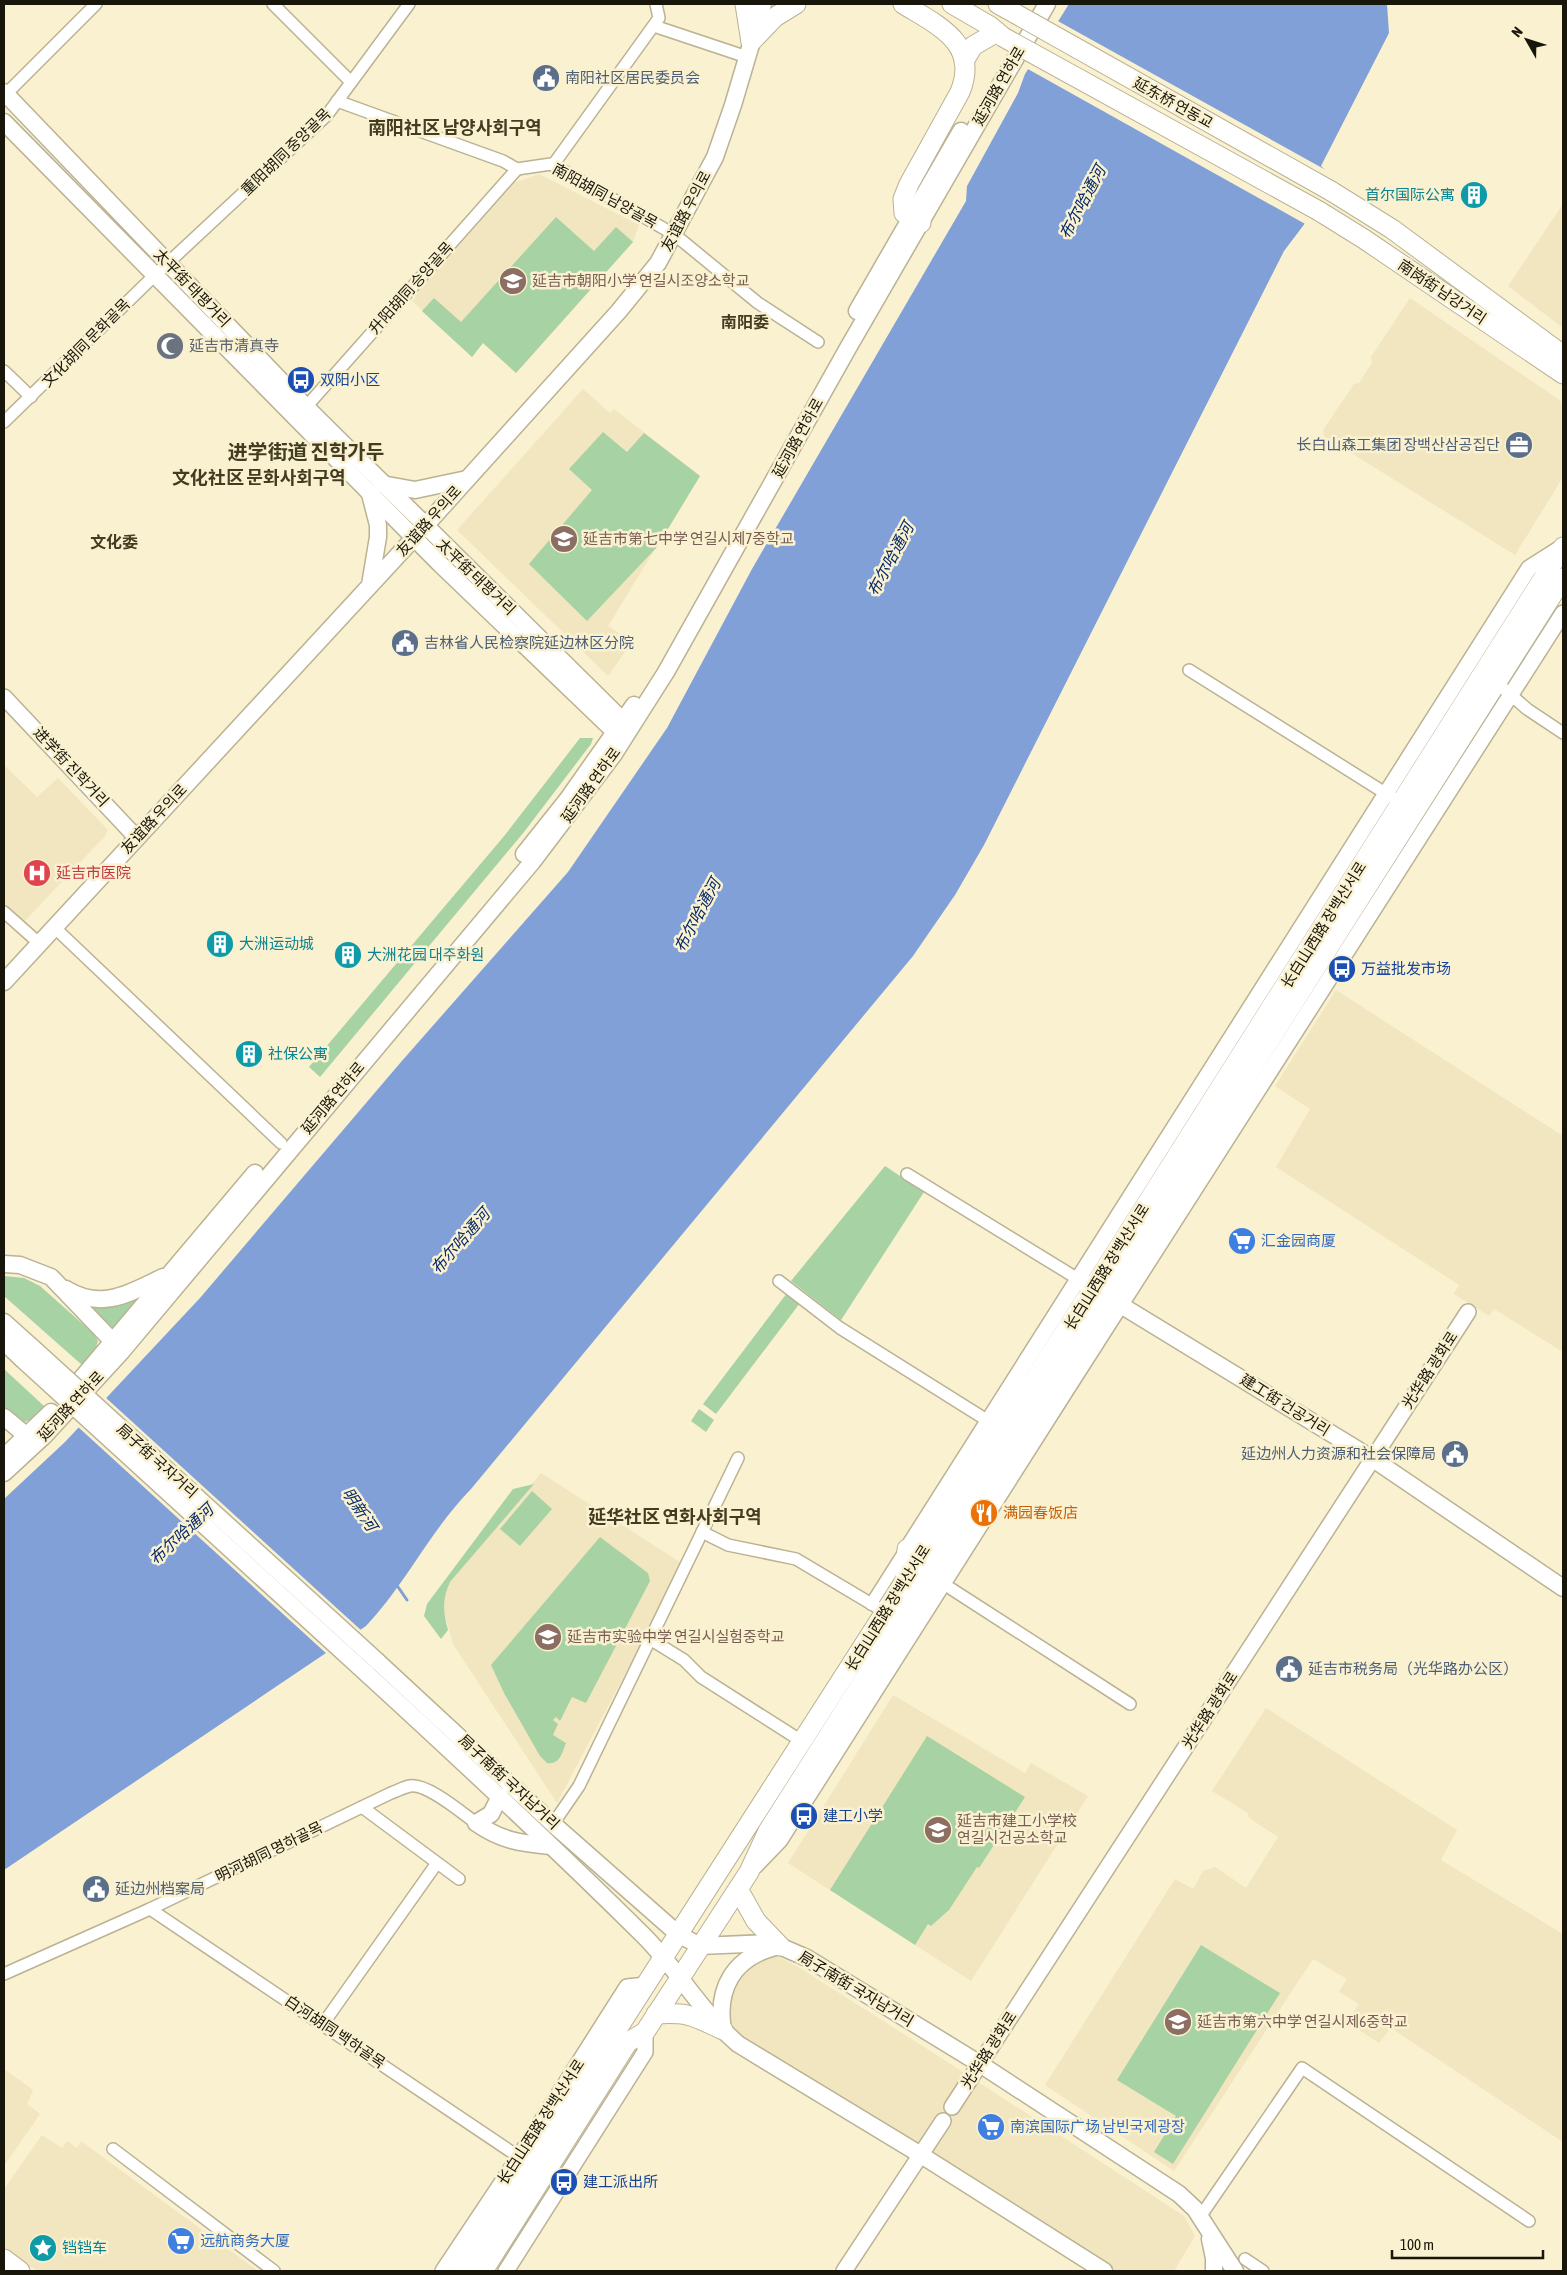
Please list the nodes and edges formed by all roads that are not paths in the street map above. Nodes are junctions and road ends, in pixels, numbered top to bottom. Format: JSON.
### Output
{"nodes":[{"id":1,"x":96,"y":4,"type":"edge"},
{"id":2,"x":272,"y":4,"type":"edge"},
{"id":3,"x":409,"y":4,"type":"edge"},
{"id":4,"x":656,"y":4,"type":"edge"},
{"id":5,"x":745,"y":4,"type":"edge"},
{"id":6,"x":763,"y":4,"type":"edge"},
{"id":7,"x":796,"y":4,"type":"edge"},
{"id":8,"x":902,"y":4,"type":"edge"},
{"id":9,"x":952,"y":4,"type":"edge"},
{"id":10,"x":1035,"y":4,"type":"edge"},
{"id":11,"x":1047,"y":4,"type":"edge"},
{"id":12,"x":1007,"y":8,"type":"edge"},
{"id":13,"x":654,"y":26,"type":"junction"},
{"id":14,"x":1000,"y":34,"type":"junction"},
{"id":15,"x":749,"y":50,"type":"junction"},
{"id":16,"x":964,"y":61,"type":"junction"},
{"id":17,"x":351,"y":82,"type":"junction"},
{"id":18,"x":5,"y":93,"type":"edge"},
{"id":19,"x":337,"y":101,"type":"junction"},
{"id":20,"x":4,"y":122,"type":"edge"},
{"id":21,"x":553,"y":165,"type":"junction"},
{"id":22,"x":517,"y":169,"type":"junction"},
{"id":23,"x":1330,"y":192,"type":"joint"},
{"id":24,"x":1319,"y":211,"type":"joint"},
{"id":25,"x":915,"y":220,"type":"junction"},
{"id":26,"x":675,"y":235,"type":"junction"},
{"id":27,"x":168,"y":264,"type":"junction"},
{"id":28,"x":155,"y":275,"type":"junction"},
{"id":29,"x":818,"y":342,"type":"dead end"},
{"id":30,"x":1560,"y":365,"type":"edge"},
{"id":31,"x":4,"y":371,"type":"edge"},
{"id":32,"x":1563,"y":383,"type":"edge"},
{"id":33,"x":31,"y":397,"type":"junction"},
{"id":34,"x":306,"y":407,"type":"junction"},
{"id":35,"x":4,"y":422,"type":"edge"},
{"id":36,"x":467,"y":479,"type":"junction"},
{"id":37,"x":376,"y":489,"type":"junction"},
{"id":38,"x":419,"y":532,"type":"junction"},
{"id":39,"x":1563,"y":546,"type":"edge"},
{"id":40,"x":1563,"y":578,"type":"edge"},
{"id":41,"x":370,"y":585,"type":"junction"},
{"id":42,"x":1563,"y":613,"type":"edge"},
{"id":43,"x":1189,"y":670,"type":"dead end"},
{"id":44,"x":1497,"y":682,"type":"junction"},
{"id":45,"x":1511,"y":696,"type":"junction"},
{"id":46,"x":4,"y":697,"type":"edge"},
{"id":47,"x":622,"y":729,"type":"junction"},
{"id":48,"x":1563,"y":733,"type":"edge"},
{"id":49,"x":1393,"y":798,"type":"junction"},
{"id":50,"x":137,"y":838,"type":"junction"},
{"id":51,"x":4,"y":912,"type":"edge"},
{"id":52,"x":54,"y":927,"type":"junction"},
{"id":53,"x":40,"y":944,"type":"junction"},
{"id":54,"x":4,"y":982,"type":"edge"},
{"id":55,"x":281,"y":1143,"type":"junction"},
{"id":56,"x":907,"y":1174,"type":"dead end"},
{"id":57,"x":4,"y":1264,"type":"edge"},
{"id":58,"x":4,"y":1272,"type":"edge"},
{"id":59,"x":171,"y":1272,"type":"junction"},
{"id":60,"x":779,"y":1281,"type":"dead end"},
{"id":61,"x":60,"y":1286,"type":"junction"},
{"id":62,"x":1100,"y":1292,"type":"junction"},
{"id":63,"x":1468,"y":1312,"type":"dead end"},
{"id":64,"x":4,"y":1322,"type":"edge"},
{"id":65,"x":4,"y":1342,"type":"edge"},
{"id":66,"x":116,"y":1348,"type":"junction"},
{"id":67,"x":28,"y":1353,"type":"junction"},
{"id":68,"x":4,"y":1416,"type":"edge"},
{"id":69,"x":4,"y":1424,"type":"edge"},
{"id":70,"x":995,"y":1425,"type":"junction"},
{"id":71,"x":29,"y":1442,"type":"junction"},
{"id":72,"x":4,"y":1457,"type":"edge"},
{"id":73,"x":738,"y":1458,"type":"dead end"},
{"id":74,"x":1373,"y":1459,"type":"junction"},
{"id":75,"x":4,"y":1473,"type":"edge"},
{"id":76,"x":702,"y":1532,"type":"junction"},
{"id":77,"x":907,"y":1549,"type":"junction"},
{"id":78,"x":936,"y":1579,"type":"junction"},
{"id":79,"x":905,"y":1581,"type":"junction"},
{"id":80,"x":1562,"y":1583,"type":"edge"},
{"id":81,"x":878,"y":1608,"type":"junction"},
{"id":82,"x":650,"y":1640,"type":"junction"},
{"id":83,"x":372,"y":1667,"type":"junction"},
{"id":84,"x":1130,"y":1704,"type":"dead end"},
{"id":85,"x":803,"y":1742,"type":"junction"},
{"id":86,"x":500,"y":1796,"type":"junction"},
{"id":87,"x":362,"y":1807,"type":"junction"},
{"id":88,"x":476,"y":1823,"type":"junction"},
{"id":89,"x":554,"y":1824,"type":"junction"},
{"id":90,"x":550,"y":1846,"type":"junction"},
{"id":91,"x":437,"y":1863,"type":"junction"},
{"id":92,"x":459,"y":1879,"type":"dead end"},
{"id":93,"x":738,"y":1889,"type":"junction"},
{"id":94,"x":150,"y":1909,"type":"junction"},
{"id":95,"x":678,"y":1934,"type":"junction"},
{"id":96,"x":700,"y":1946,"type":"junction"},
{"id":97,"x":780,"y":1946,"type":"junction"},
{"id":98,"x":665,"y":1958,"type":"junction"},
{"id":99,"x":4,"y":1974,"type":"edge"},
{"id":100,"x":680,"y":1976,"type":"junction"},
{"id":101,"x":647,"y":1985,"type":"junction"},
{"id":102,"x":656,"y":2014,"type":"junction"},
{"id":103,"x":323,"y":2024,"type":"junction"},
{"id":104,"x":723,"y":2030,"type":"junction"},
{"id":105,"x":645,"y":2032,"type":"junction"},
{"id":106,"x":980,"y":2064,"type":"junction"},
{"id":107,"x":952,"y":2107,"type":"dead end"},
{"id":108,"x":943,"y":2120,"type":"dead end"},
{"id":109,"x":113,"y":2150,"type":"dead end"},
{"id":110,"x":921,"y":2154,"type":"junction"},
{"id":111,"x":519,"y":2157,"type":"junction"},
{"id":112,"x":1200,"y":2217,"type":"junction"},
{"id":113,"x":1529,"y":2221,"type":"dead end"},
{"id":114,"x":1209,"y":2232,"type":"junction"},
{"id":115,"x":4,"y":2260,"type":"edge"},
{"id":116,"x":1240,"y":2265,"type":"edge"},
{"id":117,"x":1097,"y":2270,"type":"edge"},
{"id":118,"x":20,"y":2271,"type":"edge"},
{"id":119,"x":274,"y":2271,"type":"edge"},
{"id":120,"x":442,"y":2271,"type":"edge"},
{"id":121,"x":462,"y":2271,"type":"edge"},
{"id":122,"x":483,"y":2271,"type":"edge"},
{"id":123,"x":506,"y":2271,"type":"edge"},
{"id":124,"x":844,"y":2271,"type":"edge"},
{"id":125,"x":1214,"y":2271,"type":"edge"},
{"id":126,"x":1263,"y":2271,"type":"edge"}],
"edges":[{"from":1,"to":18,"type":"street"},
{"from":2,"to":17,"type":"street"},
{"from":3,"to":17,"type":"street","name":"重阳胡同 중양골목"},
{"from":4,"to":13,"type":"street"},
{"from":5,"to":15,"type":"main road"},
{"from":6,"to":15,"type":"main road","name":"友谊路 우의로"},
{"from":7,"to":15,"type":"main road"},
{"from":8,"to":16,"type":"main road"},
{"from":9,"to":14,"type":"main road","name":"延东桥 연동교"},
{"from":10,"to":25,"type":"main road","name":"延河路 연하로"},
{"from":11,"to":25,"type":"main road","name":"延河路 연하로"},
{"from":12,"to":23,"type":"main road","name":"延东桥 연동교","bridge":true},
{"from":13,"to":15,"type":"street"},
{"from":13,"to":21,"type":"street"},
{"from":14,"to":16,"type":"main road"},
{"from":14,"to":24,"type":"main road","name":"延东桥 연동교","bridge":true},
{"from":15,"to":26,"type":"main road","name":"友谊路 우의로"},
{"from":16,"to":25,"type":"main road"},
{"from":17,"to":19,"type":"street","name":"重阳胡同 중양골목"},
{"from":18,"to":27,"type":"main road","name":"太平街 태평거리"},
{"from":19,"to":22,"type":"street"},
{"from":19,"to":27,"type":"street","name":"重阳胡同 중양골목"},
{"from":20,"to":28,"type":"main road","name":"太平街 태평거리"},
{"from":21,"to":22,"type":"street","name":"南阳胡同 남양골목"},
{"from":21,"to":26,"type":"street","name":"南阳胡同 남양골목"},
{"from":22,"to":34,"type":"street","name":"升阳胡同 승양골목"},
{"from":23,"to":30,"type":"main road","name":"南岗街 남강거리"},
{"from":24,"to":30,"type":"main road","name":"南岗街 남강거리"},
{"from":25,"to":47,"type":"main road","name":"延河路 연하로"},
{"from":26,"to":29,"type":"street","name":"南阳胡同 남양골목"},
{"from":26,"to":36,"type":"main road","name":"友谊路 우의로"},
{"from":27,"to":28,"type":"street","name":"文化胡同 문화골목"},
{"from":27,"to":34,"type":"main road","name":"太平街 태평거리"},
{"from":28,"to":33,"type":"street","name":"文化胡同 문화골목"},
{"from":28,"to":37,"type":"main road","name":"太平街 태평거리"},
{"from":30,"to":32,"type":"main road"},
{"from":31,"to":33,"type":"street"},
{"from":33,"to":35,"type":"street","name":"文化胡同 문화골목"},
{"from":34,"to":37,"type":"main road","name":"太平街 태평거리"},
{"from":36,"to":37,"type":"main road"},
{"from":36,"to":38,"type":"main road","name":"友谊路 우의로"},
{"from":37,"to":38,"type":"main road","name":"太平街 태평거리"},
{"from":37,"to":41,"type":"main road"},
{"from":38,"to":41,"type":"main road","name":"友谊路 우의로"},
{"from":38,"to":47,"type":"main road","name":"太平街 태평거리"},
{"from":39,"to":49,"type":"main road","name":"长白山西路 장백산서로"},
{"from":40,"to":44,"type":"main road","name":"长白山西路 장백산서로"},
{"from":41,"to":50,"type":"main road","name":"友谊路 우의로"},
{"from":42,"to":45,"type":"street","name":"长白山西路 장백산서로"},
{"from":43,"to":49,"type":"street"},
{"from":44,"to":45,"type":"street"},
{"from":44,"to":62,"type":"main road","name":"长白山西路 장백산서로"},
{"from":45,"to":48,"type":"street"},
{"from":45,"to":62,"type":"street","name":"长白山西路 장백산서로"},
{"from":46,"to":50,"type":"street","name":"进学街 진학거리"},
{"from":47,"to":55,"type":"main road","name":"延河路 연하로"},
{"from":47,"to":66,"type":"main road","name":"延河路 연하로"},
{"from":49,"to":62,"type":"main road","name":"长白山西路 장백산서로"},
{"from":50,"to":52,"type":"main road","name":"友谊路 우의로"},
{"from":51,"to":53,"type":"street"},
{"from":52,"to":53,"type":"main road","name":"友谊路 우의로"},
{"from":52,"to":55,"type":"street"},
{"from":53,"to":54,"type":"main road","name":"友谊路 우의로"},
{"from":55,"to":59,"type":"main road","name":"延河路 연하로"},
{"from":56,"to":62,"type":"street"},
{"from":57,"to":61,"type":"main road"},
{"from":58,"to":66,"type":"main road"},
{"from":59,"to":61,"type":"main road"},
{"from":59,"to":66,"type":"main road","name":"延河路 연하로"},
{"from":60,"to":70,"type":"street"},
{"from":61,"to":66,"type":"main road"},
{"from":62,"to":70,"type":"main road","name":"长白山西路 장백산서로"},
{"from":62,"to":74,"type":"main road","name":"建工街 건공거리"},
{"from":62,"to":78,"type":"main road","name":"长白山西路 장백산서로"},
{"from":63,"to":74,"type":"street","name":"光华路 광화로"},
{"from":64,"to":67,"type":"main road","name":"局子街 국자거리"},
{"from":65,"to":67,"type":"main road","name":"局子街 국자거리"},
{"from":66,"to":71,"type":"main road","name":"延河路 연하로"},
{"from":67,"to":83,"type":"main road","name":"局子街 국자거리","bridge":true},
{"from":68,"to":71,"type":"main road"},
{"from":69,"to":71,"type":"main road"},
{"from":70,"to":77,"type":"street","name":"长白山西路 장백산서로"},
{"from":70,"to":79,"type":"main road","name":"长白山西路 장백산서로"},
{"from":71,"to":72,"type":"main road","name":"延河路 연하로"},
{"from":71,"to":75,"type":"main road","name":"延河路 연하로"},
{"from":73,"to":76,"type":"street"},
{"from":74,"to":80,"type":"main road","name":"建工街 건공거리"},
{"from":74,"to":106,"type":"street","name":"光华路 광화로"},
{"from":76,"to":81,"type":"street"},
{"from":76,"to":82,"type":"street"},
{"from":77,"to":79,"type":"main road"},
{"from":77,"to":81,"type":"street"},
{"from":78,"to":84,"type":"street"},
{"from":78,"to":93,"type":"main road","name":"长白山西路 장백산서로"},
{"from":79,"to":81,"type":"main road","name":"长白山西路 장백산서로"},
{"from":81,"to":85,"type":"main road","name":"长白山西路 장백산서로"},
{"from":82,"to":85,"type":"street"},
{"from":82,"to":89,"type":"street"},
{"from":83,"to":86,"type":"main road","name":"局子南街 국자남거리"},
{"from":83,"to":89,"type":"main road","name":"局子南街 국자남거리"},
{"from":85,"to":95,"type":"main road","name":"长白山西路 장백산서로"},
{"from":86,"to":88,"type":"main road"},
{"from":86,"to":90,"type":"main road","name":"局子南街 국자남거리"},
{"from":87,"to":88,"type":"street","name":"明河胡同 명하골목"},
{"from":87,"to":91,"type":"street"},
{"from":87,"to":94,"type":"street","name":"明河胡同 명하골목"},
{"from":88,"to":90,"type":"main road"},
{"from":89,"to":95,"type":"main road","name":"局子南街 국자남거리"},
{"from":90,"to":98,"type":"main road","name":"局子南街 국자남거리"},
{"from":91,"to":92,"type":"street"},
{"from":91,"to":103,"type":"street"},
{"from":93,"to":96,"type":"main road","name":"长白山西路 장백산서로"},
{"from":93,"to":97,"type":"main road"},
{"from":94,"to":99,"type":"street","name":"明河胡同 명하골목"},
{"from":94,"to":103,"type":"street","name":"白河胡同 백하골목"},
{"from":95,"to":96,"type":"main road","name":"局子南街 국자남거리"},
{"from":95,"to":98,"type":"main road","name":"长白山西路 장백산서로"},
{"from":96,"to":97,"type":"main road","name":"局子南街 국자남거리"},
{"from":96,"to":100,"type":"main road","name":"长白山西路 장백산서로"},
{"from":97,"to":104,"type":"main road"},
{"from":97,"to":106,"type":"main road","name":"局子南街 국자남거리"},
{"from":98,"to":100,"type":"main road","name":"局子南街 국자남거리"},
{"from":98,"to":101,"type":"main road","name":"长白山西路 장백산서로"},
{"from":100,"to":102,"type":"main road","name":"长白山西路 장백산서로"},
{"from":100,"to":104,"type":"main road","name":"局子南街 국자남거리"},
{"from":101,"to":111,"type":"street","name":"长白山西路 장백산서로"},
{"from":101,"to":121,"type":"main road","name":"长白山西路 장백산서로"},
{"from":102,"to":104,"type":"main road"},
{"from":102,"to":105,"type":"main road","name":"长白山西路 장백산서로"},
{"from":103,"to":111,"type":"street","name":"白河胡同 백하골목"},
{"from":104,"to":110,"type":"main road","name":"局子南街 국자남거리"},
{"from":105,"to":122,"type":"main road","name":"长白山西路 장백산서로"},
{"from":105,"to":123,"type":"street","name":"长白山西路 장백산서로"},
{"from":106,"to":107,"type":"street","name":"光华路 광화로"},
{"from":106,"to":112,"type":"main road","name":"局子南街 국자남거리"},
{"from":108,"to":110,"type":"street"},
{"from":109,"to":119,"type":"street"},
{"from":110,"to":117,"type":"main road","name":"局子南街 국자남거리"},
{"from":110,"to":124,"type":"street"},
{"from":111,"to":120,"type":"street","name":"长白山西路 장백산서로"},
{"from":112,"to":113,"type":"street"},
{"from":112,"to":114,"type":"main road","name":"局子南街 국자남거리"},
{"from":114,"to":116,"type":"main road","name":"局子南街 국자남거리"},
{"from":114,"to":125,"type":"main road"},
{"from":115,"to":118,"type":"main road"},
{"from":116,"to":126,"type":"street"}]}
